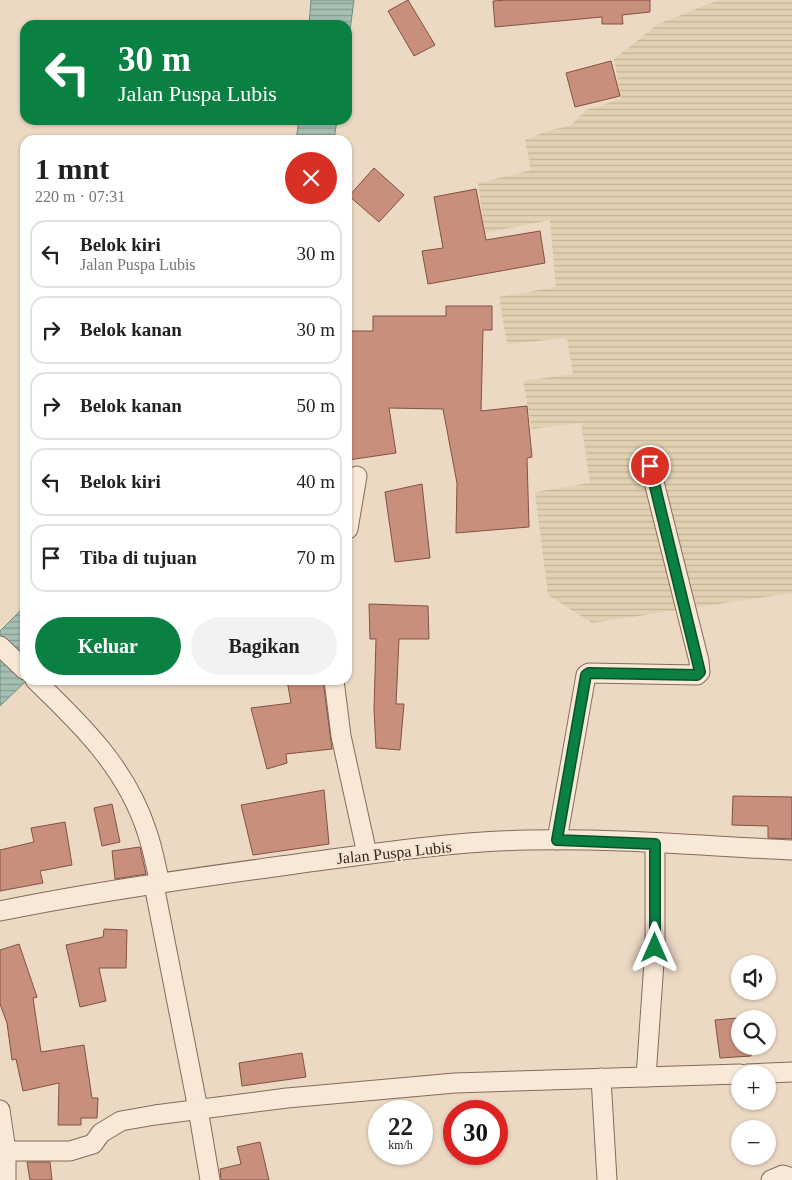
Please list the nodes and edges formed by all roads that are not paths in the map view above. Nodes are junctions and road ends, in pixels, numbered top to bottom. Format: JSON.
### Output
{"nodes":[{"id":1,"x":650,"y":466,"type":"dead end"},
{"id":2,"x":357,"y":476,"type":"dead end"},
{"id":3,"x":352,"y":506,"type":"edge"},
{"id":4,"x":0,"y":646,"type":"edge"},
{"id":5,"x":20,"y":665,"type":"edge"},
{"id":6,"x":41,"y":685,"type":"edge"},
{"id":7,"x":335,"y":685,"type":"edge"},
{"id":8,"x":557,"y":840,"type":"junction"},
{"id":9,"x":655,"y":844,"type":"junction"},
{"id":10,"x":792,"y":850,"type":"edge"},
{"id":11,"x":367,"y":854,"type":"junction"},
{"id":12,"x":157,"y":884,"type":"junction"},
{"id":13,"x":0,"y":911,"type":"edge"},
{"id":14,"x":792,"y":1072,"type":"edge"},
{"id":15,"x":776,"y":1073,"type":"edge"},
{"id":16,"x":731,"y":1074,"type":"edge"},
{"id":17,"x":646,"y":1077,"type":"junction"},
{"id":18,"x":601,"y":1078,"type":"junction"},
{"id":19,"x":198,"y":1109,"type":"junction"},
{"id":20,"x":0,"y":1110,"type":"edge"},
{"id":21,"x":3,"y":1151,"type":"edge"},
{"id":22,"x":792,"y":1178,"type":"edge"},
{"id":23,"x":6,"y":1180,"type":"edge"},
{"id":24,"x":210,"y":1180,"type":"edge"},
{"id":25,"x":607,"y":1180,"type":"edge"},
{"id":26,"x":771,"y":1180,"type":"edge"}],
"edges":[{"from":1,"to":8,"type":"street"},
{"from":2,"to":3,"type":"street"},
{"from":4,"to":5,"type":"street"},
{"from":6,"to":12,"type":"street"},
{"from":7,"to":11,"type":"street"},
{"from":8,"to":9,"type":"street","name":"Jalan Puspa Lubis"},
{"from":8,"to":11,"type":"street","name":"Jalan Puspa Lubis"},
{"from":9,"to":10,"type":"street","name":"Jalan Puspa Lubis"},
{"from":9,"to":17,"type":"street"},
{"from":11,"to":12,"type":"street","name":"Jalan Puspa Lubis"},
{"from":12,"to":13,"type":"street","name":"Jalan Puspa Lubis"},
{"from":12,"to":19,"type":"street"},
{"from":14,"to":15,"type":"street"},
{"from":16,"to":17,"type":"street"},
{"from":17,"to":18,"type":"street"},
{"from":18,"to":19,"type":"street"},
{"from":18,"to":25,"type":"street"},
{"from":19,"to":21,"type":"street"},
{"from":19,"to":24,"type":"street"},
{"from":20,"to":21,"type":"street"},
{"from":21,"to":23,"type":"street"},
{"from":22,"to":26,"type":"street"}]}
